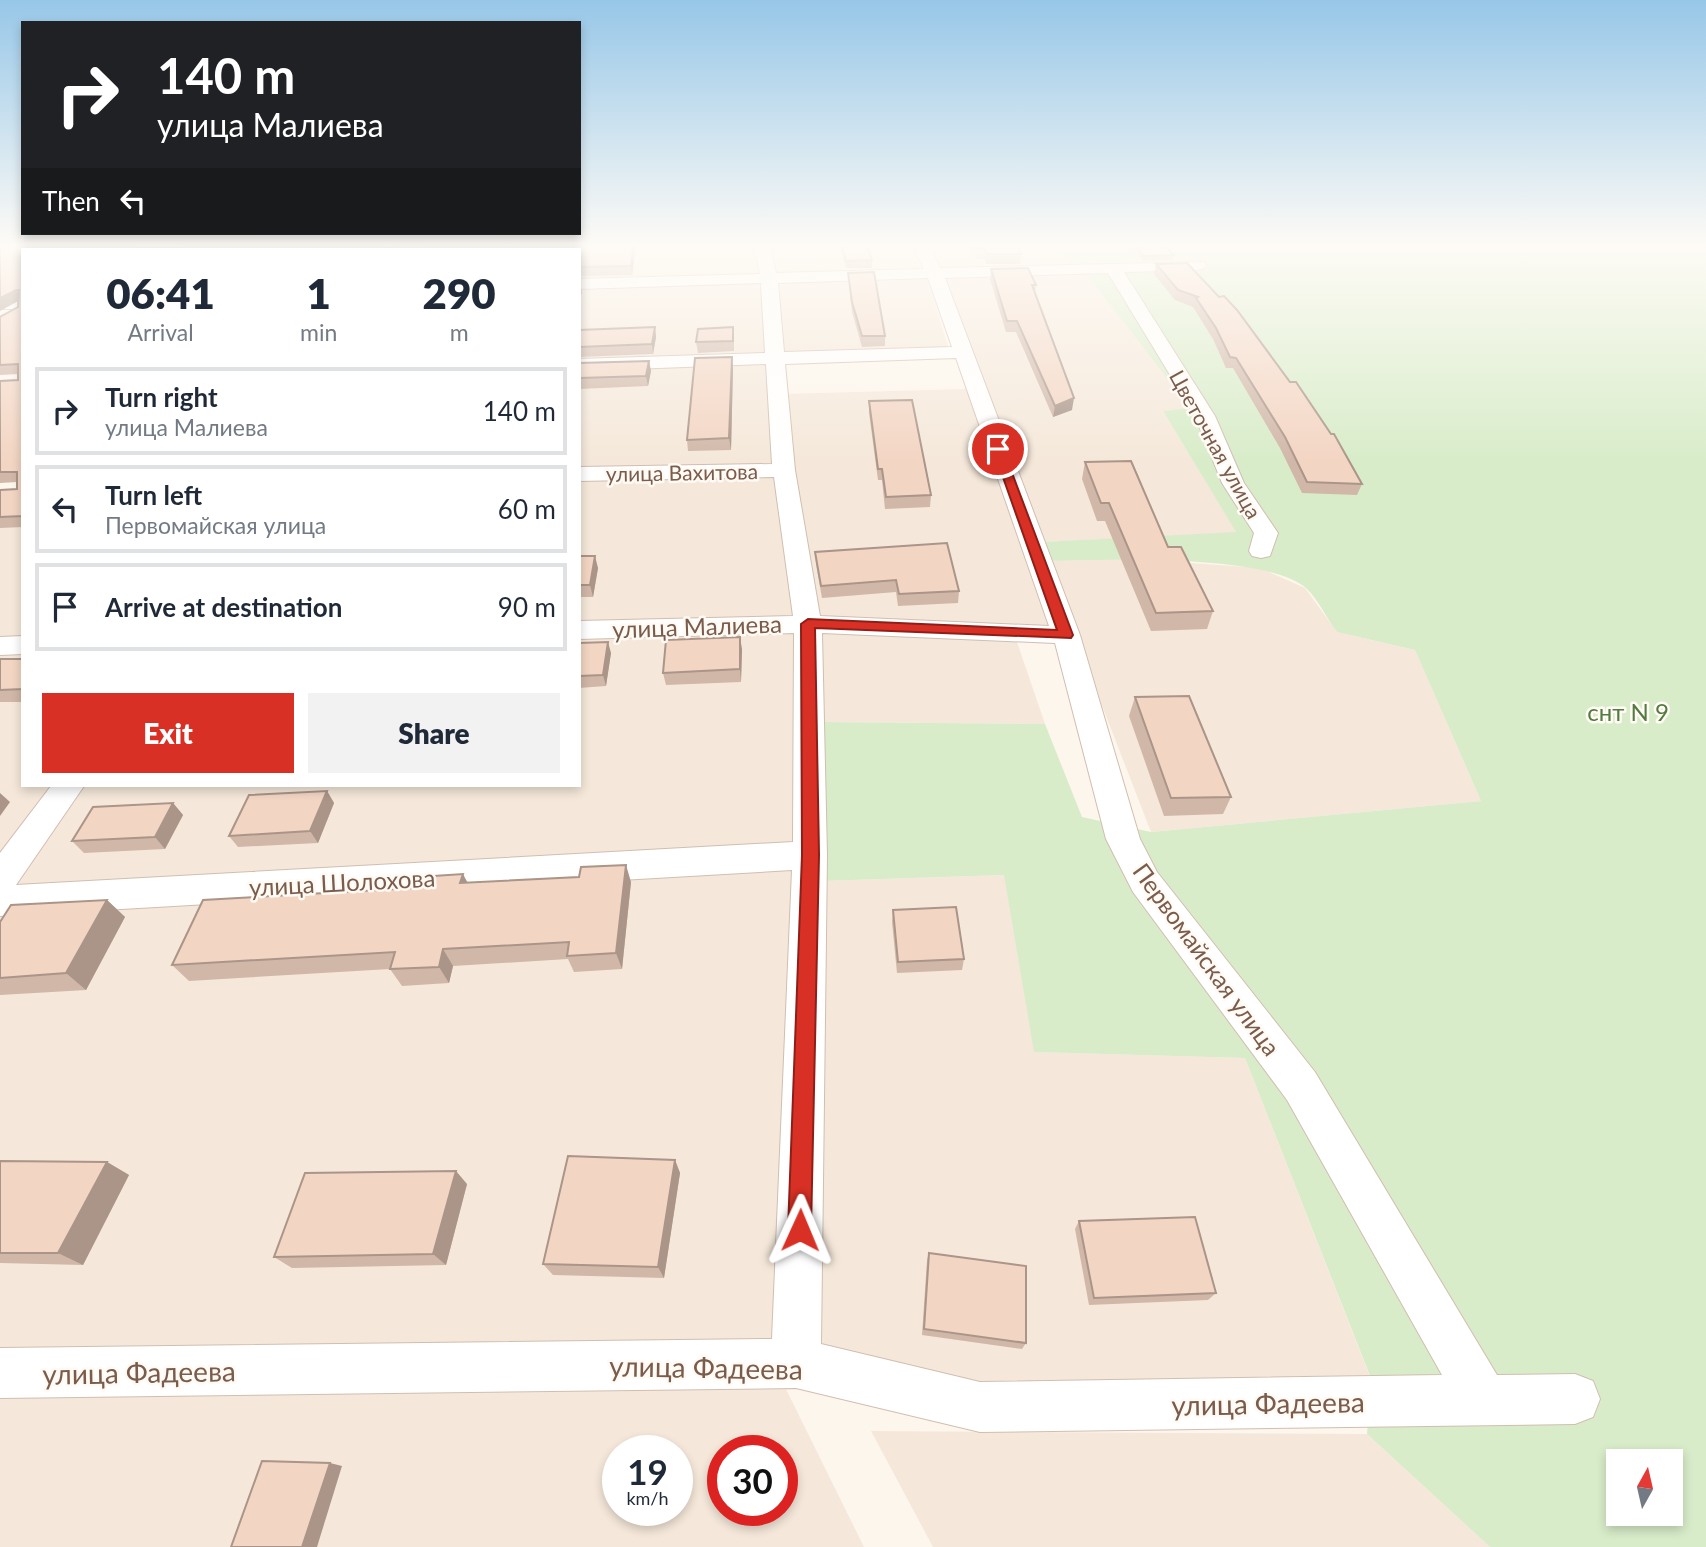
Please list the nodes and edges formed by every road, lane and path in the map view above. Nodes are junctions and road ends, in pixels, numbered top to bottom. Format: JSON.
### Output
{"nodes":[{"id":1,"x":771,"y":318,"type":"edge"},
{"id":2,"x":951,"y":318,"type":"edge"},
{"id":3,"x":1144,"y":318,"type":"edge"},
{"id":4,"x":964,"y":352,"type":"junction"},
{"id":5,"x":774,"y":359,"type":"junction"},
{"id":6,"x":581,"y":365,"type":"edge"},
{"id":7,"x":784,"y":470,"type":"junction"},
{"id":8,"x":581,"y":474,"type":"edge"},
{"id":9,"x":1261,"y":551,"type":"dead end"},
{"id":10,"x":808,"y":624,"type":"junction"},
{"id":11,"x":581,"y":630,"type":"edge"},
{"id":12,"x":1066,"y":635,"type":"junction"},
{"id":13,"x":21,"y":645,"type":"edge"},
{"id":14,"x":0,"y":646,"type":"edge"},
{"id":15,"x":67,"y":787,"type":"edge"},
{"id":16,"x":810,"y":855,"type":"junction"},
{"id":17,"x":0,"y":880,"type":"edge"},
{"id":18,"x":0,"y":901,"type":"edge"},
{"id":19,"x":796,"y":1363,"type":"junction"},
{"id":20,"x":0,"y":1373,"type":"edge"},
{"id":21,"x":1575,"y":1399,"type":"dead end"},
{"id":22,"x":1484,"y":1400,"type":"junction"}],
"edges":[{"from":1,"to":5,"type":"street"},
{"from":2,"to":4,"type":"street","name":"Первомайская улица"},
{"from":3,"to":9,"type":"street","name":"Цветочная улица"},
{"from":4,"to":5,"type":"street"},
{"from":4,"to":12,"type":"street","name":"Первомайская улица"},
{"from":5,"to":6,"type":"street"},
{"from":5,"to":7,"type":"street"},
{"from":7,"to":8,"type":"street","name":"улица Вахитова"},
{"from":7,"to":10,"type":"street"},
{"from":10,"to":11,"type":"street","name":"улица Малиева"},
{"from":10,"to":12,"type":"street","name":"улица Малиева"},
{"from":10,"to":16,"type":"street"},
{"from":12,"to":22,"type":"street","name":"Первомайская улица"},
{"from":13,"to":14,"type":"street"},
{"from":15,"to":17,"type":"street"},
{"from":16,"to":18,"type":"street","name":"улица Шолохова"},
{"from":16,"to":19,"type":"street"},
{"from":19,"to":20,"type":"street","name":"улица Фадеева"},
{"from":19,"to":22,"type":"street","name":"улица Фадеева"},
{"from":21,"to":22,"type":"street","name":"улица Фадеева"}]}
